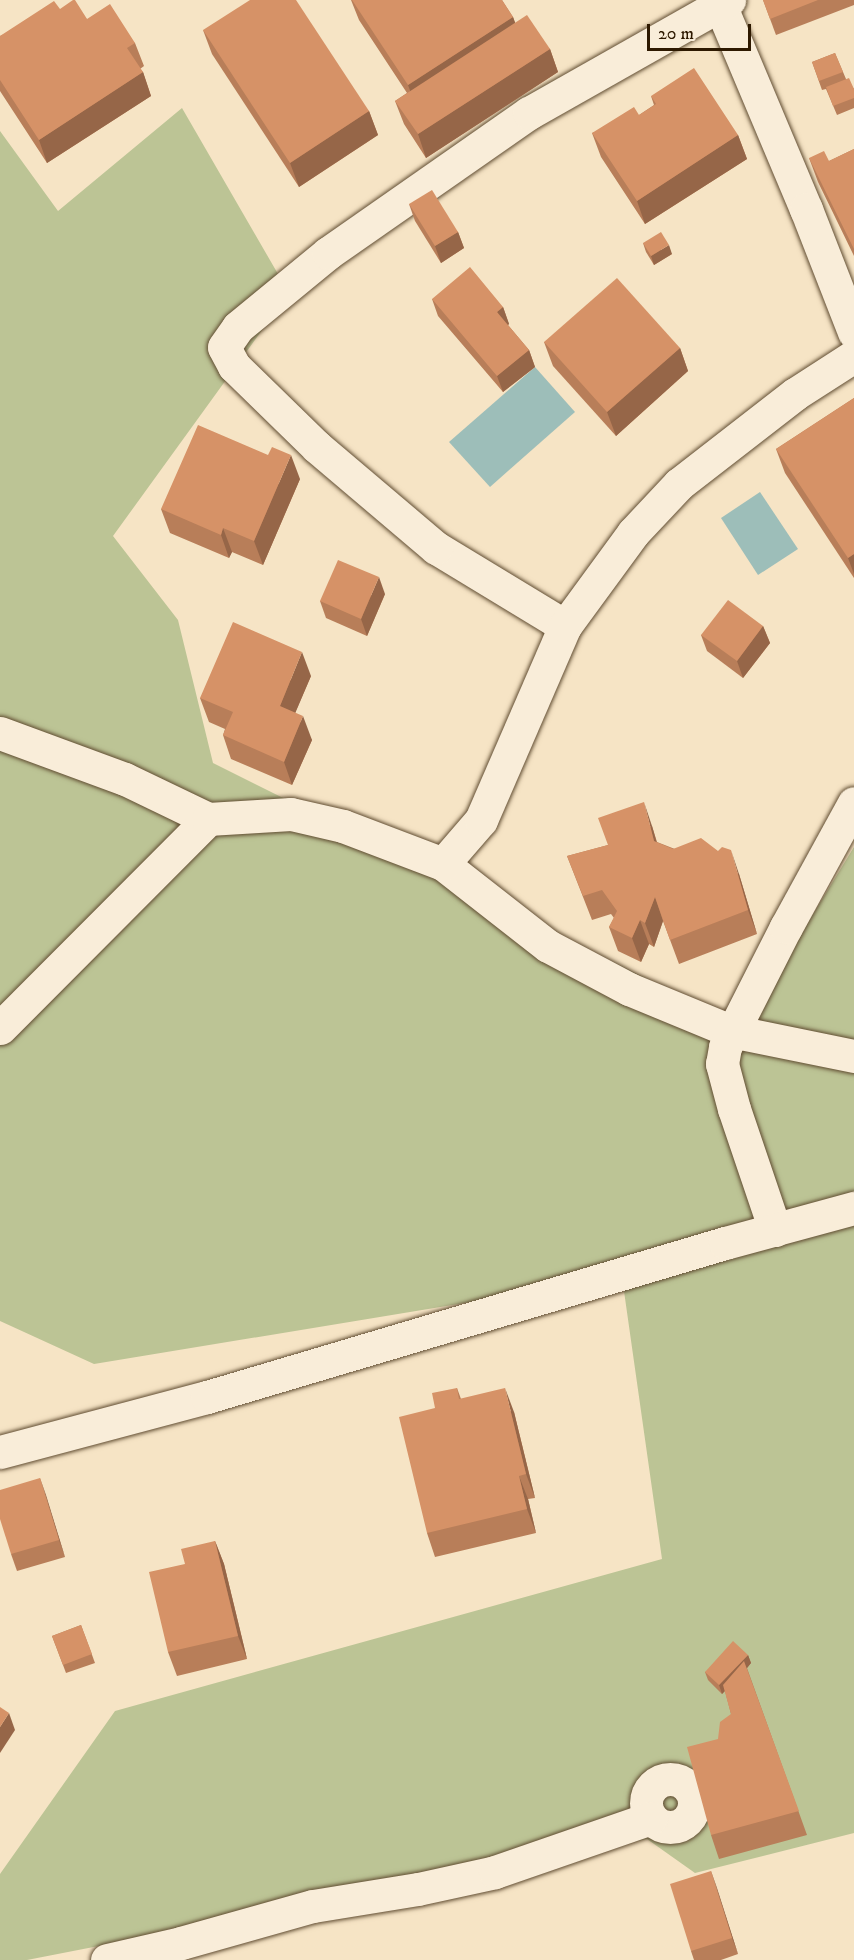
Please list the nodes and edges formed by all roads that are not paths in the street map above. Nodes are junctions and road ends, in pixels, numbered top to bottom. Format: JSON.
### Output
{"nodes":[{"id":1,"x":722,"y":2,"type":"edge"},
{"id":2,"x":854,"y":332,"type":"edge"},
{"id":3,"x":854,"y":356,"type":"edge"},
{"id":4,"x":565,"y":626,"type":"junction"},
{"id":5,"x":0,"y":733,"type":"edge"},
{"id":6,"x":854,"y":802,"type":"edge"},
{"id":7,"x":208,"y":819,"type":"junction"},
{"id":8,"x":443,"y":864,"type":"junction"},
{"id":9,"x":0,"y":1028,"type":"edge"},
{"id":10,"x":731,"y":1031,"type":"junction"},
{"id":11,"x":854,"y":1056,"type":"edge"},
{"id":12,"x":854,"y":1208,"type":"edge"},
{"id":13,"x":775,"y":1230,"type":"junction"},
{"id":14,"x":0,"y":1452,"type":"edge"},
{"id":15,"x":651,"y":1818,"type":"dead end"},
{"id":16,"x":108,"y":1960,"type":"edge"}],
"edges":[{"from":1,"to":2,"type":"street"},
{"from":1,"to":4,"type":"street"},
{"from":3,"to":4,"type":"street"},
{"from":4,"to":8,"type":"street"},
{"from":5,"to":7,"type":"street"},
{"from":6,"to":10,"type":"street"},
{"from":7,"to":8,"type":"street"},
{"from":7,"to":9,"type":"street"},
{"from":8,"to":10,"type":"street"},
{"from":10,"to":11,"type":"street"},
{"from":10,"to":13,"type":"street"},
{"from":12,"to":13,"type":"street"},
{"from":13,"to":14,"type":"street"},
{"from":15,"to":16,"type":"street"}]}
